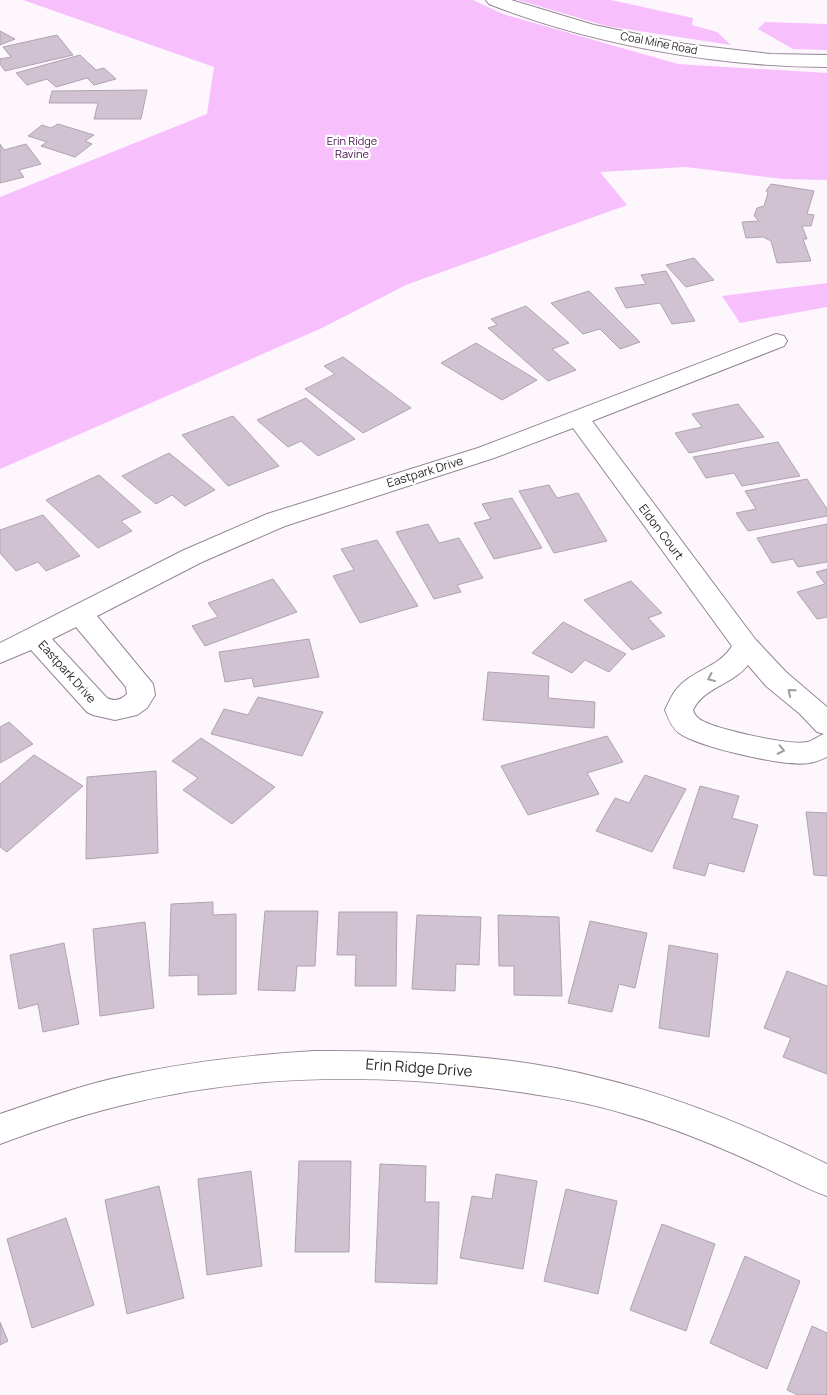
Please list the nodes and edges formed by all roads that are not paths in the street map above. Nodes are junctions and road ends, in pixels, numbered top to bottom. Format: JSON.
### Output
{"nodes":[{"id":1,"x":496,"y":0,"type":"edge"},
{"id":2,"x":827,"y":61,"type":"edge"},
{"id":3,"x":776,"y":341,"type":"dead end"},
{"id":4,"x":576,"y":418,"type":"junction"},
{"id":5,"x":80,"y":614,"type":"junction"},
{"id":6,"x":34,"y":636,"type":"junction"},
{"id":7,"x":746,"y":646,"type":"junction"},
{"id":8,"x":0,"y":654,"type":"edge"},
{"id":9,"x":827,"y":725,"type":"edge"},
{"id":10,"x":827,"y":744,"type":"edge"},
{"id":11,"x":0,"y":1129,"type":"edge"},
{"id":12,"x":827,"y":1181,"type":"edge"}],
"edges":[{"from":1,"to":2,"type":"street","name":"Coal Mine Road"},
{"from":3,"to":4,"type":"street","name":"Eastpark Drive"},
{"from":4,"to":5,"type":"street","name":"Eastpark Drive"},
{"from":4,"to":7,"type":"street","name":"Eldon Court"},
{"from":5,"to":6,"type":"street","name":"Eastpark Drive"},
{"from":5,"to":6,"type":"street","name":"Eastpark Drive"},
{"from":6,"to":8,"type":"street","name":"Eastpark Drive"},
{"from":9,"to":7,"type":"street","name":"Eldon Court","one_way":true},
{"from":7,"to":10,"type":"street","one_way":true},
{"from":11,"to":12,"type":"street","name":"Erin Ridge Drive"}]}
